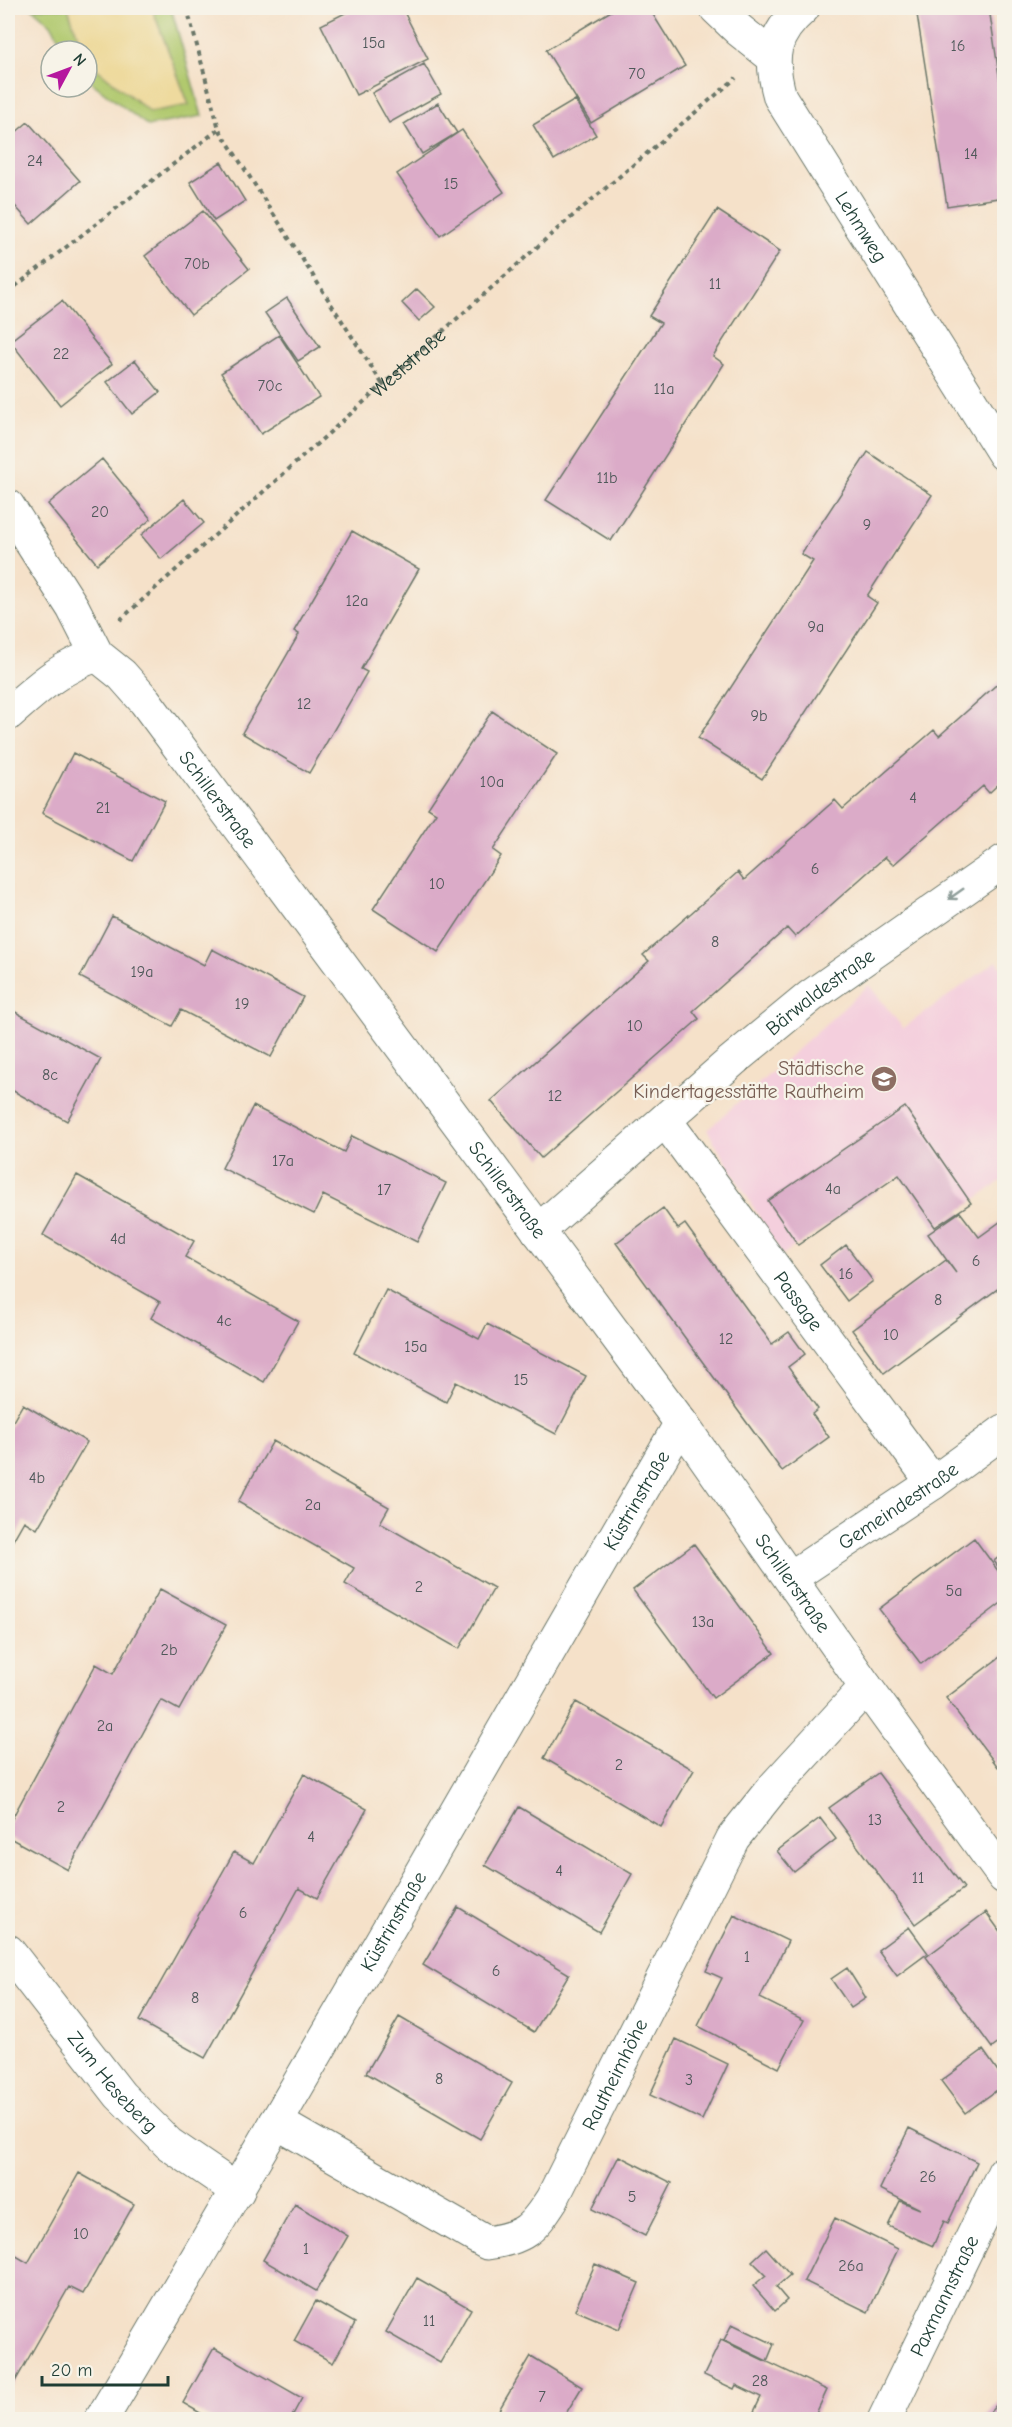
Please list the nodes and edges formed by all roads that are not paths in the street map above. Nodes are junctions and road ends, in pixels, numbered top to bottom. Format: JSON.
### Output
{"nodes":[{"id":1,"x":716,"y":8,"type":"edge"},
{"id":2,"x":803,"y":8,"type":"edge"},
{"id":3,"x":773,"y":57,"type":"junction"},
{"id":4,"x":1005,"y":454,"type":"edge"},
{"id":5,"x":8,"y":506,"type":"edge"},
{"id":6,"x":97,"y":655,"type":"junction"},
{"id":7,"x":8,"y":714,"type":"edge"},
{"id":8,"x":1005,"y":861,"type":"edge"},
{"id":9,"x":664,"y":1120,"type":"junction"},
{"id":10,"x":538,"y":1231,"type":"junction"},
{"id":11,"x":681,"y":1423,"type":"junction"},
{"id":12,"x":1005,"y":1431,"type":"edge"},
{"id":13,"x":933,"y":1483,"type":"junction"},
{"id":14,"x":790,"y":1578,"type":"junction"},
{"id":15,"x":866,"y":1688,"type":"junction"},
{"id":16,"x":1005,"y":1877,"type":"edge"},
{"id":17,"x":8,"y":1951,"type":"edge"},
{"id":18,"x":276,"y":2122,"type":"junction"},
{"id":19,"x":1005,"y":2172,"type":"edge"},
{"id":20,"x":238,"y":2191,"type":"junction"},
{"id":21,"x":101,"y":2420,"type":"edge"},
{"id":22,"x":884,"y":2420,"type":"edge"}],
"edges":[{"from":1,"to":3,"type":"street"},
{"from":2,"to":3,"type":"street"},
{"from":3,"to":4,"type":"street","name":"Lehmweg"},
{"from":5,"to":6,"type":"street","name":"Schillerstraße"},
{"from":6,"to":7,"type":"street"},
{"from":6,"to":10,"type":"street","name":"Schillerstraße"},
{"from":8,"to":9,"type":"street","name":"Bärwaldestraße","one_way":true},
{"from":9,"to":10,"type":"street","name":"Bärwaldestraße"},
{"from":9,"to":13,"type":"street","name":"Passage"},
{"from":10,"to":11,"type":"street","name":"Schillerstraße"},
{"from":11,"to":14,"type":"street","name":"Schillerstraße"},
{"from":11,"to":18,"type":"street","name":"Küstrinstraße"},
{"from":12,"to":13,"type":"street","name":"Gemeindestraße"},
{"from":13,"to":14,"type":"street","name":"Gemeindestraße"},
{"from":14,"to":15,"type":"street","name":"Schillerstraße"},
{"from":15,"to":16,"type":"street","name":"Schillerstraße"},
{"from":15,"to":18,"type":"street","name":"Rautheimhöhe"},
{"from":17,"to":20,"type":"street","name":"Zum Heseberg"},
{"from":18,"to":20,"type":"street","name":"Küstrinstraße"},
{"from":19,"to":22,"type":"street","name":"Paxmannstraße"},
{"from":20,"to":21,"type":"street","name":"Küstrinstraße"}]}
